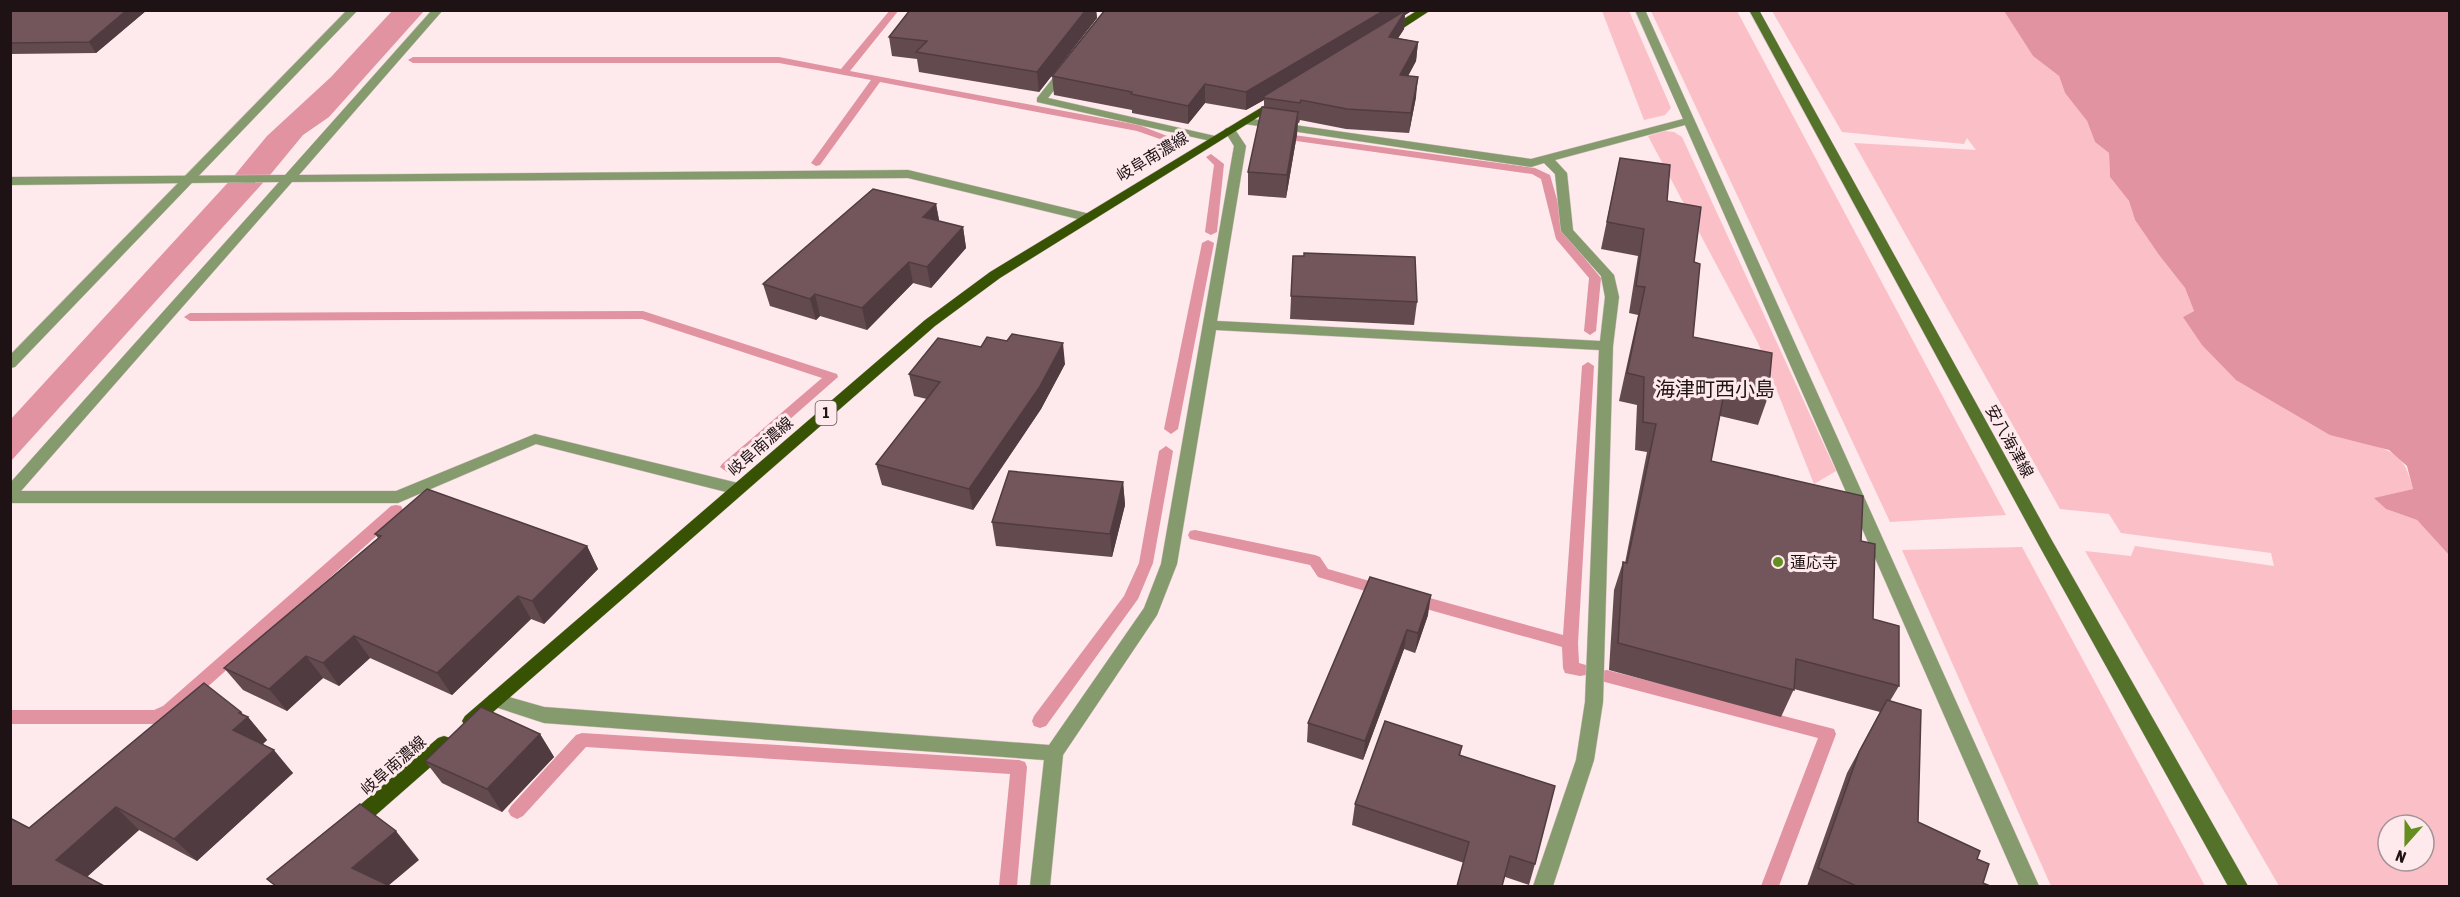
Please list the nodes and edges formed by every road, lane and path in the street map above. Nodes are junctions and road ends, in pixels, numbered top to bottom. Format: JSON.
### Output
{"nodes":[{"id":1,"x":353,"y":10,"type":"edge"},
{"id":2,"x":438,"y":10,"type":"edge"},
{"id":3,"x":1426,"y":10,"type":"edge"},
{"id":4,"x":1640,"y":10,"type":"edge"},
{"id":5,"x":1754,"y":10,"type":"edge"},
{"id":6,"x":1370,"y":44,"type":"edge"},
{"id":7,"x":1076,"y":56,"type":"edge"},
{"id":8,"x":1293,"y":91,"type":"edge"},
{"id":9,"x":1690,"y":120,"type":"junction"},
{"id":10,"x":1245,"y":121,"type":"junction"},
{"id":11,"x":1230,"y":130,"type":"junction"},
{"id":12,"x":1215,"y":139,"type":"junction"},
{"id":13,"x":1547,"y":159,"type":"junction"},
{"id":14,"x":288,"y":179,"type":"junction"},
{"id":15,"x":190,"y":180,"type":"junction"},
{"id":16,"x":10,"y":181,"type":"edge"},
{"id":17,"x":1086,"y":217,"type":"junction"},
{"id":18,"x":1210,"y":325,"type":"junction"},
{"id":19,"x":1606,"y":346,"type":"junction"},
{"id":20,"x":10,"y":364,"type":"edge"},
{"id":21,"x":738,"y":489,"type":"junction"},
{"id":22,"x":10,"y":496,"type":"edge"},
{"id":23,"x":495,"y":700,"type":"junction"},
{"id":24,"x":1054,"y":753,"type":"junction"},
{"id":25,"x":342,"y":832,"type":"edge"},
{"id":26,"x":1040,"y":886,"type":"edge"},
{"id":27,"x":1543,"y":886,"type":"edge"},
{"id":28,"x":2030,"y":886,"type":"edge"},
{"id":29,"x":2238,"y":886,"type":"edge"}],
"edges":[{"from":1,"to":15,"type":"street"},
{"from":2,"to":14,"type":"street"},
{"from":3,"to":6,"type":"main road"},
{"from":4,"to":9,"type":"street"},
{"from":5,"to":29,"type":"main road","name":"安八海津線"},
{"from":7,"to":12,"type":"street"},
{"from":8,"to":10,"type":"main road","name":"岐阜南濃線","number":"1"},
{"from":9,"to":13,"type":"street"},
{"from":9,"to":28,"type":"street"},
{"from":10,"to":11,"type":"main road","name":"岐阜南濃線","number":"1"},
{"from":10,"to":13,"type":"street"},
{"from":11,"to":12,"type":"main road","name":"岐阜南濃線","number":"1"},
{"from":11,"to":18,"type":"street"},
{"from":12,"to":17,"type":"main road","name":"岐阜南濃線","number":"1"},
{"from":13,"to":19,"type":"street"},
{"from":14,"to":15,"type":"street"},
{"from":14,"to":17,"type":"street"},
{"from":14,"to":22,"type":"street"},
{"from":15,"to":16,"type":"street"},
{"from":15,"to":20,"type":"street"},
{"from":17,"to":21,"type":"main road","name":"岐阜南濃線","number":"1"},
{"from":18,"to":19,"type":"street"},
{"from":18,"to":24,"type":"street"},
{"from":19,"to":27,"type":"street"},
{"from":21,"to":22,"type":"street"},
{"from":21,"to":23,"type":"main road","name":"岐阜南濃線","number":"1"},
{"from":23,"to":24,"type":"street"},
{"from":23,"to":25,"type":"main road","name":"岐阜南濃線","number":"1"},
{"from":24,"to":26,"type":"street"}]}
